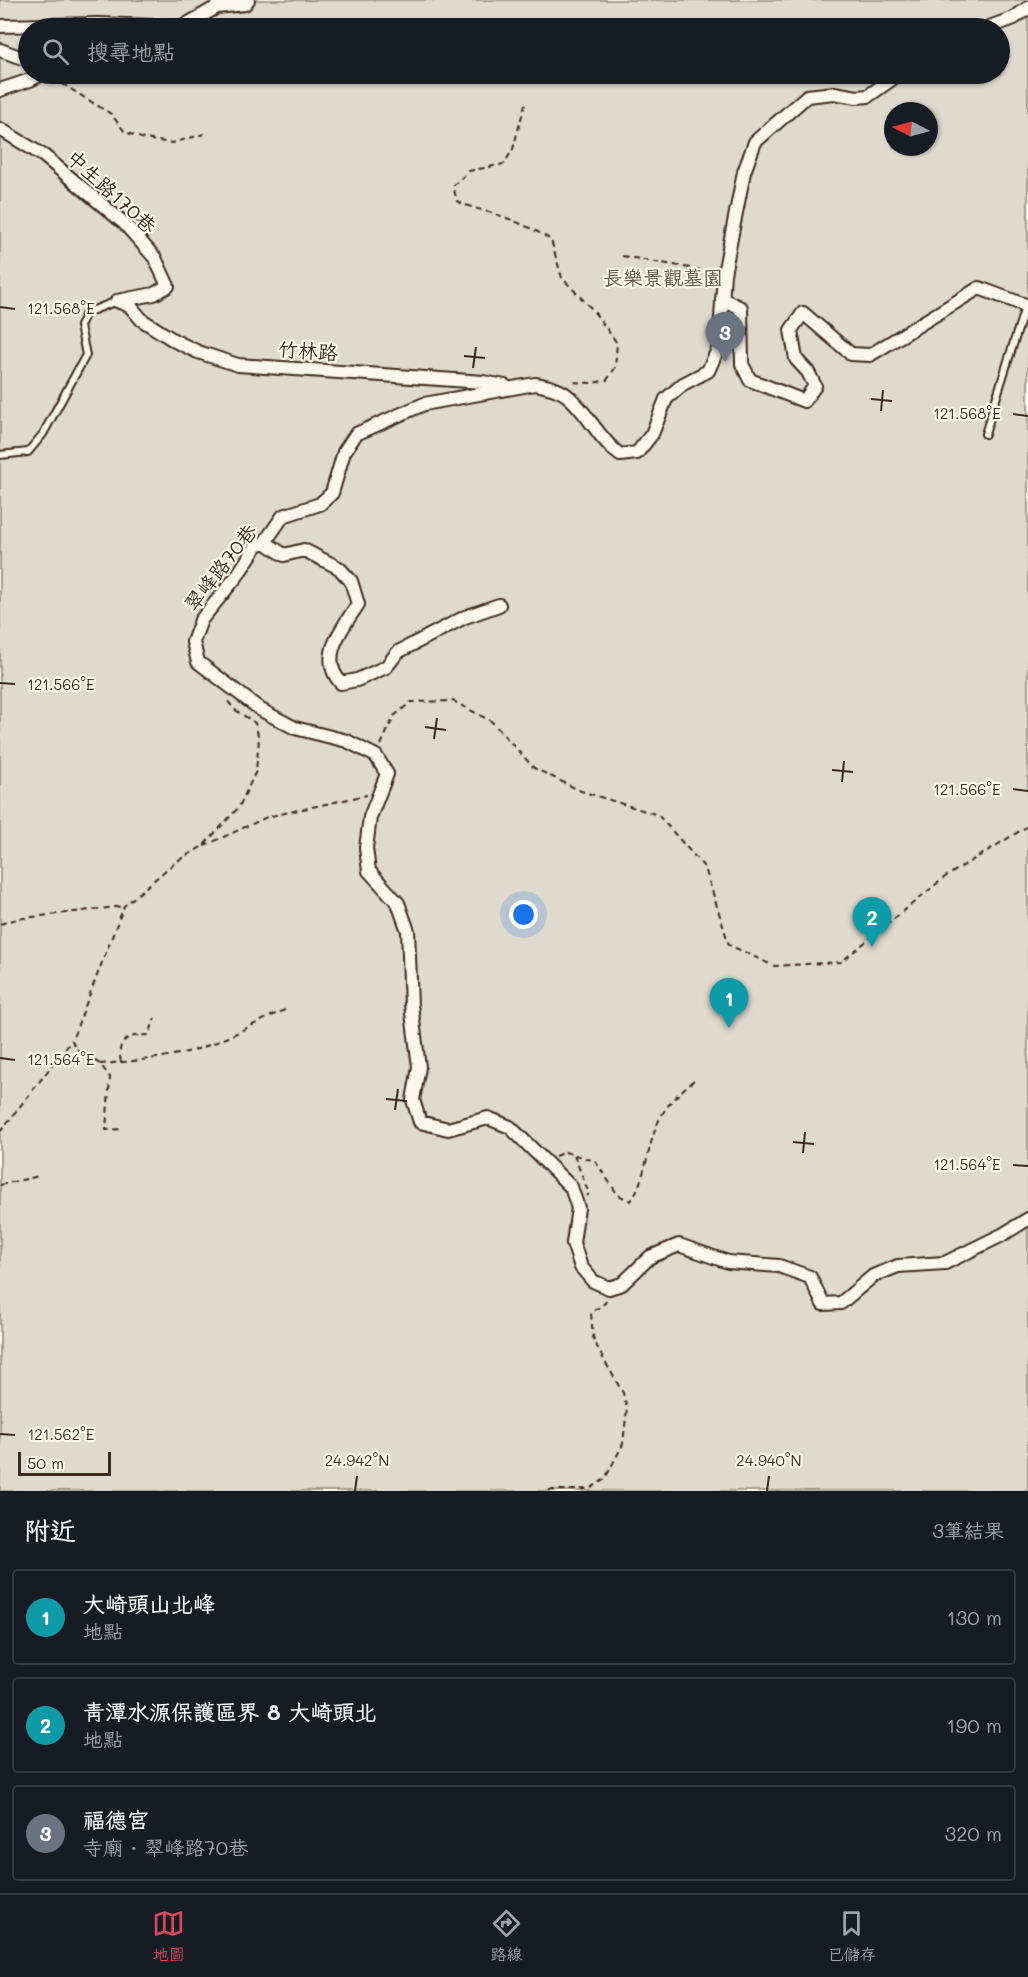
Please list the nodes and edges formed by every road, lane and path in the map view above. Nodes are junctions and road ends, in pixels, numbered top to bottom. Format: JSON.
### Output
{"nodes":[{"id":1,"x":248,"y":0,"type":"edge"},
{"id":2,"x":1028,"y":8,"type":"edge"},
{"id":3,"x":198,"y":18,"type":"edge"},
{"id":4,"x":1010,"y":19,"type":"edge"},
{"id":5,"x":0,"y":26,"type":"edge"},
{"id":6,"x":18,"y":26,"type":"edge"},
{"id":7,"x":0,"y":50,"type":"edge"},
{"id":8,"x":18,"y":56,"type":"edge"},
{"id":9,"x":18,"y":84,"type":"edge"},
{"id":10,"x":60,"y":84,"type":"edge"},
{"id":11,"x":885,"y":84,"type":"edge"},
{"id":12,"x":0,"y":90,"type":"edge"},
{"id":13,"x":525,"y":104,"type":"dead end"},
{"id":14,"x":0,"y":129,"type":"edge"},
{"id":15,"x":204,"y":134,"type":"dead end"},
{"id":16,"x":622,"y":256,"type":"dead end"},
{"id":17,"x":724,"y":274,"type":"junction"},
{"id":18,"x":722,"y":298,"type":"junction"},
{"id":19,"x":117,"y":301,"type":"junction"},
{"id":20,"x":1026,"y":307,"type":"edge"},
{"id":21,"x":564,"y":382,"type":"dead end"},
{"id":22,"x":513,"y":388,"type":"junction"},
{"id":23,"x":985,"y":434,"type":"dead end"},
{"id":24,"x":0,"y":455,"type":"edge"},
{"id":25,"x":264,"y":542,"type":"junction"},
{"id":26,"x":499,"y":605,"type":"dead end"},
{"id":27,"x":225,"y":683,"type":"junction"},
{"id":28,"x":376,"y":756,"type":"junction"},
{"id":29,"x":378,"y":792,"type":"junction"},
{"id":30,"x":1028,"y":826,"type":"edge"},
{"id":31,"x":203,"y":846,"type":"junction"},
{"id":32,"x":124,"y":906,"type":"junction"},
{"id":33,"x":0,"y":924,"type":"edge"},
{"id":34,"x":285,"y":1010,"type":"dead end"},
{"id":35,"x":155,"y":1018,"type":"dead end"},
{"id":36,"x":72,"y":1040,"type":"junction"},
{"id":37,"x":121,"y":1062,"type":"junction"},
{"id":38,"x":100,"y":1064,"type":"junction"},
{"id":39,"x":694,"y":1080,"type":"dead end"},
{"id":40,"x":120,"y":1129,"type":"dead end"},
{"id":41,"x":0,"y":1132,"type":"edge"},
{"id":42,"x":544,"y":1160,"type":"junction"},
{"id":43,"x":39,"y":1176,"type":"dead end"},
{"id":44,"x":0,"y":1185,"type":"edge"},
{"id":45,"x":1028,"y":1219,"type":"edge"},
{"id":46,"x":609,"y":1288,"type":"junction"},
{"id":47,"x":549,"y":1490,"type":"edge"}],
"edges":[{"from":1,"to":3,"type":"street"},
{"from":2,"to":4,"type":"street"},
{"from":5,"to":6,"type":"street"},
{"from":7,"to":8,"type":"street"},
{"from":9,"to":12,"type":"street"},
{"from":10,"to":15,"type":"path"},
{"from":11,"to":17,"type":"street","name":"翠峰路70巷"},
{"from":13,"to":21,"type":"path"},
{"from":14,"to":19,"type":"street","name":"中生路170巷"},
{"from":16,"to":17,"type":"path"},
{"from":17,"to":18,"type":"street","name":"翠峰路70巷"},
{"from":18,"to":20,"type":"street"},
{"from":18,"to":22,"type":"street","name":"翠峰路70巷"},
{"from":19,"to":22,"type":"street","name":"竹林路"},
{"from":19,"to":24,"type":"lane"},
{"from":20,"to":23,"type":"lane"},
{"from":22,"to":25,"type":"street","name":"翠峰路70巷"},
{"from":25,"to":26,"type":"street"},
{"from":25,"to":27,"type":"street","name":"翠峰路70巷"},
{"from":27,"to":28,"type":"street","name":"翠峰路70巷"},
{"from":27,"to":31,"type":"path"},
{"from":28,"to":29,"type":"street"},
{"from":28,"to":30,"type":"path"},
{"from":29,"to":31,"type":"path"},
{"from":29,"to":42,"type":"street"},
{"from":31,"to":32,"type":"path"},
{"from":32,"to":33,"type":"path"},
{"from":32,"to":36,"type":"path"},
{"from":34,"to":37,"type":"path"},
{"from":35,"to":37,"type":"path"},
{"from":36,"to":38,"type":"path"},
{"from":36,"to":41,"type":"path"},
{"from":37,"to":38,"type":"path"},
{"from":38,"to":40,"type":"path"},
{"from":39,"to":42,"type":"path"},
{"from":42,"to":46,"type":"street"},
{"from":43,"to":44,"type":"path"},
{"from":45,"to":46,"type":"street"},
{"from":46,"to":47,"type":"path"}]}
